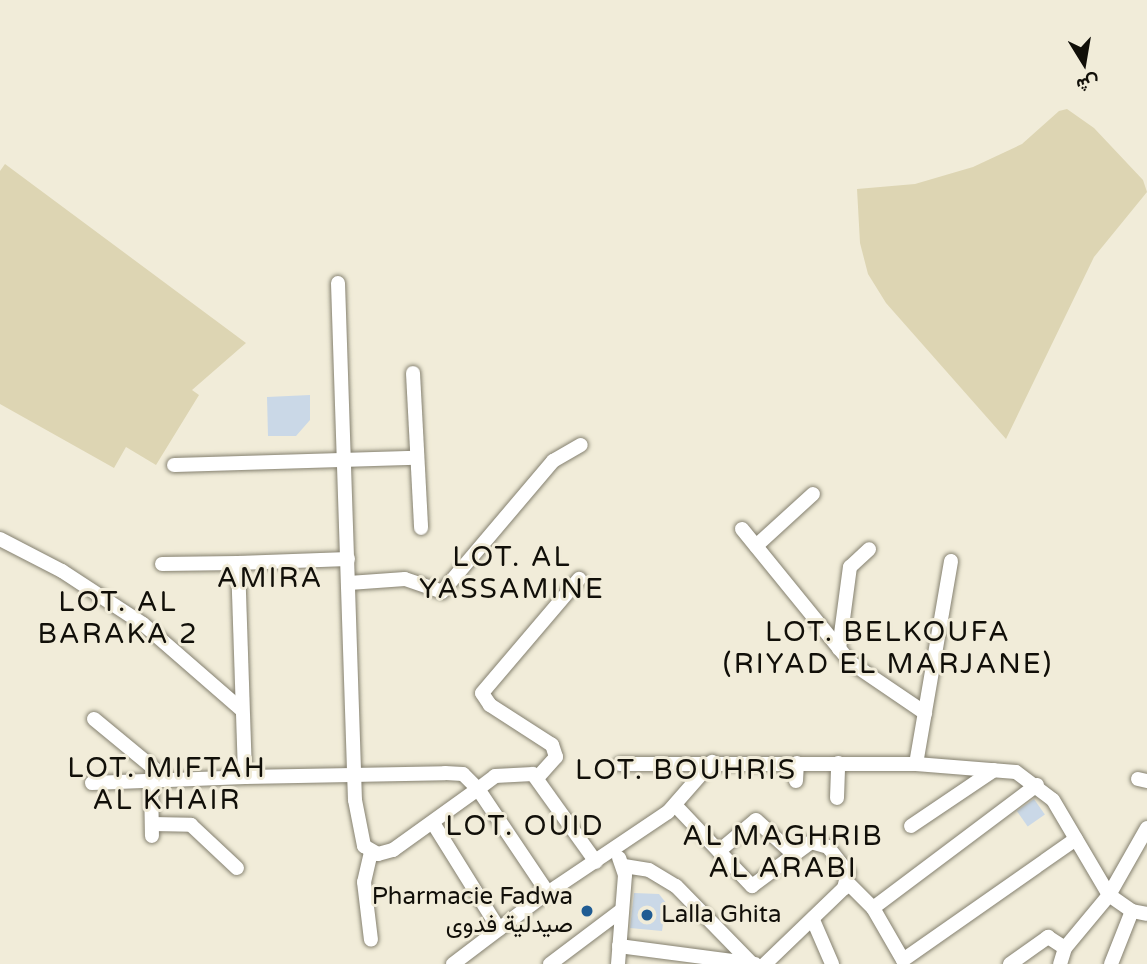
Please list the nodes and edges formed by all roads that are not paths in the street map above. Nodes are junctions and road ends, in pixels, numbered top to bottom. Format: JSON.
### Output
{"nodes":[{"id":1,"x":338,"y":283,"type":"dead end"},
{"id":2,"x":413,"y":373,"type":"dead end"},
{"id":3,"x":581,"y":445,"type":"dead end"},
{"id":4,"x":417,"y":458,"type":"junction"},
{"id":5,"x":346,"y":460,"type":"junction"},
{"id":6,"x":174,"y":465,"type":"dead end"},
{"id":7,"x":813,"y":494,"type":"dead end"},
{"id":8,"x":421,"y":528,"type":"dead end"},
{"id":9,"x":742,"y":529,"type":"dead end"},
{"id":10,"x":0,"y":539,"type":"edge"},
{"id":11,"x":756,"y":546,"type":"junction"},
{"id":12,"x":869,"y":549,"type":"dead end"},
{"id":13,"x":348,"y":559,"type":"junction"},
{"id":14,"x":951,"y":561,"type":"dead end"},
{"id":15,"x":238,"y":563,"type":"junction"},
{"id":16,"x":162,"y":564,"type":"dead end"},
{"id":17,"x":579,"y":579,"type":"dead end"},
{"id":18,"x":349,"y":583,"type":"junction"},
{"id":19,"x":839,"y":649,"type":"junction"},
{"id":20,"x":242,"y":710,"type":"junction"},
{"id":21,"x":925,"y":713,"type":"junction"},
{"id":22,"x":94,"y":719,"type":"dead end"},
{"id":23,"x":712,"y":762,"type":"junction"},
{"id":24,"x":797,"y":763,"type":"junction"},
{"id":25,"x":838,"y":763,"type":"junction"},
{"id":26,"x":620,"y":764,"type":"dead end"},
{"id":27,"x":916,"y":764,"type":"junction"},
{"id":28,"x":994,"y":770,"type":"junction"},
{"id":29,"x":355,"y":776,"type":"junction"},
{"id":30,"x":246,"y":778,"type":"junction"},
{"id":31,"x":538,"y":778,"type":"junction"},
{"id":32,"x":168,"y":780,"type":"junction"},
{"id":33,"x":151,"y":781,"type":"junction"},
{"id":34,"x":796,"y":781,"type":"dead end"},
{"id":35,"x":92,"y":783,"type":"dead end"},
{"id":36,"x":1037,"y":785,"type":"junction"},
{"id":37,"x":478,"y":789,"type":"junction"},
{"id":38,"x":837,"y":798,"type":"dead end"},
{"id":39,"x":675,"y":805,"type":"junction"},
{"id":40,"x":433,"y":823,"type":"junction"},
{"id":41,"x":911,"y":826,"type":"dead end"},
{"id":42,"x":1147,"y":828,"type":"edge"},
{"id":43,"x":1076,"y":839,"type":"junction"},
{"id":44,"x":719,"y":851,"type":"junction"},
{"id":45,"x":370,"y":852,"type":"junction"},
{"id":46,"x":791,"y":852,"type":"junction"},
{"id":47,"x":613,"y":853,"type":"junction"},
{"id":48,"x":596,"y":862,"type":"junction"},
{"id":49,"x":624,"y":866,"type":"junction"},
{"id":50,"x":237,"y":868,"type":"dead end"},
{"id":51,"x":848,"y":883,"type":"junction"},
{"id":52,"x":548,"y":893,"type":"junction"},
{"id":53,"x":1109,"y":895,"type":"junction"},
{"id":54,"x":873,"y":908,"type":"junction"},
{"id":55,"x":622,"y":910,"type":"junction"},
{"id":56,"x":1140,"y":913,"type":"edge"},
{"id":57,"x":813,"y":920,"type":"junction"},
{"id":58,"x":499,"y":929,"type":"junction"},
{"id":59,"x":371,"y":940,"type":"dead end"},
{"id":60,"x":619,"y":946,"type":"junction"},
{"id":61,"x":1065,"y":948,"type":"junction"},
{"id":62,"x":453,"y":964,"type":"edge"},
{"id":63,"x":550,"y":964,"type":"edge"},
{"id":64,"x":618,"y":964,"type":"edge"},
{"id":65,"x":754,"y":964,"type":"edge"},
{"id":66,"x":765,"y":964,"type":"edge"},
{"id":67,"x":832,"y":964,"type":"edge"},
{"id":68,"x":1010,"y":964,"type":"edge"},
{"id":69,"x":1060,"y":964,"type":"edge"},
{"id":70,"x":1111,"y":964,"type":"edge"}],
"edges":[{"from":1,"to":5,"type":"street"},
{"from":2,"to":4,"type":"street"},
{"from":3,"to":18,"type":"street"},
{"from":4,"to":5,"type":"street"},
{"from":4,"to":8,"type":"street"},
{"from":5,"to":6,"type":"street"},
{"from":5,"to":13,"type":"street"},
{"from":7,"to":11,"type":"street"},
{"from":9,"to":11,"type":"street"},
{"from":10,"to":20,"type":"street"},
{"from":11,"to":19,"type":"street"},
{"from":12,"to":19,"type":"street"},
{"from":13,"to":15,"type":"street"},
{"from":13,"to":18,"type":"street"},
{"from":14,"to":21,"type":"street"},
{"from":15,"to":16,"type":"street"},
{"from":15,"to":20,"type":"street"},
{"from":17,"to":31,"type":"street"},
{"from":18,"to":29,"type":"street"},
{"from":19,"to":21,"type":"street"},
{"from":20,"to":30,"type":"street"},
{"from":21,"to":27,"type":"street"},
{"from":22,"to":32,"type":"street"},
{"from":23,"to":24,"type":"street"},
{"from":23,"to":26,"type":"street"},
{"from":23,"to":39,"type":"street"},
{"from":24,"to":25,"type":"street"},
{"from":24,"to":34,"type":"street"},
{"from":25,"to":27,"type":"street"},
{"from":25,"to":38,"type":"street"},
{"from":27,"to":28,"type":"street"},
{"from":28,"to":36,"type":"street"},
{"from":28,"to":41,"type":"street"},
{"from":29,"to":30,"type":"street"},
{"from":29,"to":37,"type":"street"},
{"from":29,"to":45,"type":"street"},
{"from":30,"to":32,"type":"street"},
{"from":31,"to":37,"type":"street"},
{"from":31,"to":48,"type":"street"},
{"from":32,"to":33,"type":"street"},
{"from":33,"to":35,"type":"street"},
{"from":33,"to":50,"type":"street"},
{"from":36,"to":43,"type":"street"},
{"from":36,"to":54,"type":"street"},
{"from":37,"to":40,"type":"street"},
{"from":37,"to":52,"type":"street"},
{"from":39,"to":44,"type":"street"},
{"from":39,"to":47,"type":"street"},
{"from":40,"to":45,"type":"street"},
{"from":40,"to":58,"type":"street"},
{"from":42,"to":53,"type":"street"},
{"from":43,"to":53,"type":"street"},
{"from":43,"to":54,"type":"street"},
{"from":44,"to":46,"type":"street"},
{"from":44,"to":46,"type":"street"},
{"from":45,"to":59,"type":"street"},
{"from":46,"to":51,"type":"street"},
{"from":47,"to":48,"type":"street"},
{"from":47,"to":49,"type":"street"},
{"from":48,"to":52,"type":"street"},
{"from":49,"to":55,"type":"street"},
{"from":49,"to":65,"type":"street"},
{"from":51,"to":54,"type":"street"},
{"from":51,"to":57,"type":"street"},
{"from":52,"to":58,"type":"street"},
{"from":53,"to":56,"type":"street"},
{"from":53,"to":61,"type":"street"},
{"from":55,"to":60,"type":"street"},
{"from":55,"to":63,"type":"street"},
{"from":56,"to":70,"type":"street"},
{"from":57,"to":66,"type":"street"},
{"from":57,"to":67,"type":"street"},
{"from":58,"to":62,"type":"street"},
{"from":60,"to":64,"type":"street"},
{"from":60,"to":65,"type":"street"},
{"from":61,"to":68,"type":"street"},
{"from":61,"to":69,"type":"street"}]}
